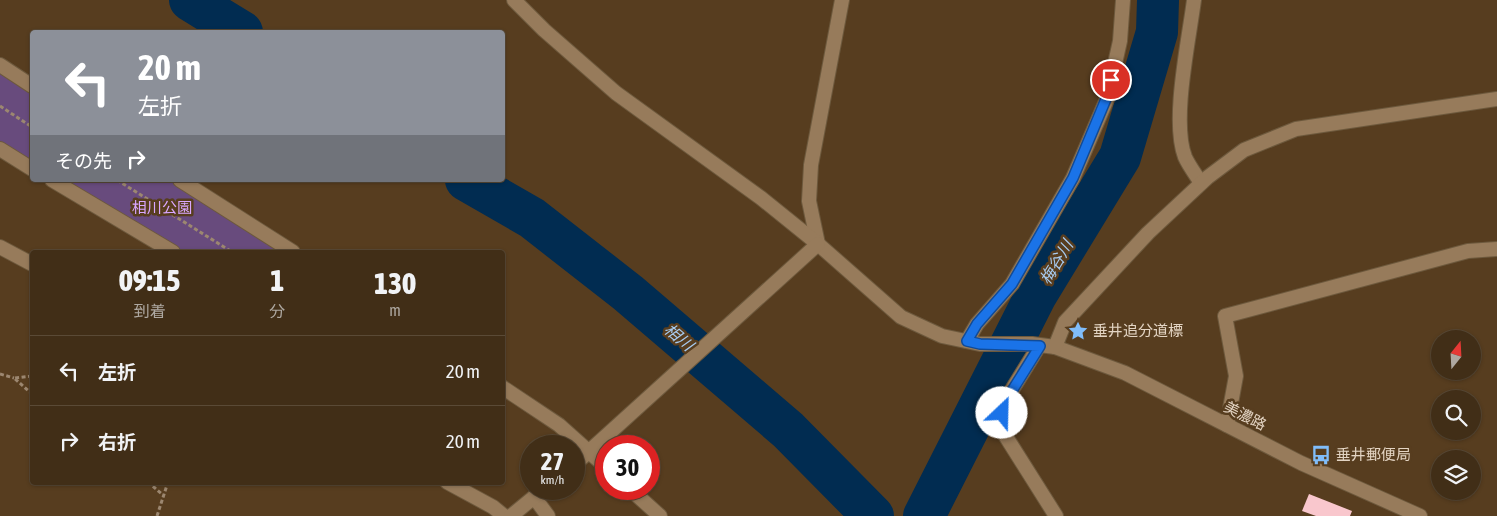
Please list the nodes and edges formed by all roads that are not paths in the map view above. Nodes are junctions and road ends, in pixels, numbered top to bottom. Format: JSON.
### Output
{"nodes":[{"id":1,"x":514,"y":0,"type":"edge"},
{"id":2,"x":842,"y":0,"type":"edge"},
{"id":3,"x":1124,"y":0,"type":"edge"},
{"id":4,"x":1194,"y":0,"type":"edge"},
{"id":5,"x":0,"y":65,"type":"edge"},
{"id":6,"x":30,"y":85,"type":"edge"},
{"id":7,"x":1497,"y":99,"type":"edge"},
{"id":8,"x":0,"y":149,"type":"edge"},
{"id":9,"x":30,"y":168,"type":"edge"},
{"id":10,"x":55,"y":182,"type":"edge"},
{"id":11,"x":183,"y":182,"type":"edge"},
{"id":12,"x":1201,"y":183,"type":"junction"},
{"id":13,"x":818,"y":244,"type":"junction"},
{"id":14,"x":0,"y":247,"type":"edge"},
{"id":15,"x":1497,"y":249,"type":"edge"},
{"id":16,"x":170,"y":250,"type":"edge"},
{"id":17,"x":290,"y":250,"type":"edge"},
{"id":18,"x":30,"y":263,"type":"edge"},
{"id":19,"x":973,"y":342,"type":"junction"},
{"id":20,"x":1036,"y":345,"type":"junction"},
{"id":21,"x":1055,"y":347,"type":"junction"},
{"id":22,"x":505,"y":390,"type":"edge"},
{"id":23,"x":1227,"y":425,"type":"junction"},
{"id":24,"x":589,"y":452,"type":"junction"},
{"id":25,"x":585,"y":455,"type":"edge"},
{"id":26,"x":595,"y":458,"type":"edge"},
{"id":27,"x":452,"y":485,"type":"edge"},
{"id":28,"x":530,"y":500,"type":"edge"},
{"id":29,"x":542,"y":500,"type":"edge"},
{"id":30,"x":642,"y":500,"type":"edge"},
{"id":31,"x":504,"y":516,"type":"edge"},
{"id":32,"x":511,"y":516,"type":"edge"},
{"id":33,"x":548,"y":516,"type":"edge"},
{"id":34,"x":660,"y":516,"type":"edge"},
{"id":35,"x":1056,"y":516,"type":"edge"},
{"id":36,"x":1420,"y":516,"type":"edge"}],
"edges":[{"from":1,"to":13,"type":"street","name":"美濃路"},
{"from":2,"to":13,"type":"street"},
{"from":3,"to":19,"type":"street"},
{"from":4,"to":12,"type":"street"},
{"from":5,"to":6,"type":"street"},
{"from":7,"to":12,"type":"street"},
{"from":8,"to":9,"type":"street"},
{"from":10,"to":16,"type":"street"},
{"from":11,"to":17,"type":"street"},
{"from":12,"to":21,"type":"street"},
{"from":13,"to":19,"type":"street","name":"美濃路"},
{"from":13,"to":24,"type":"street"},
{"from":14,"to":18,"type":"street"},
{"from":15,"to":23,"type":"street"},
{"from":19,"to":20,"type":"street","name":"美濃路"},
{"from":20,"to":21,"type":"street","name":"美濃路"},
{"from":20,"to":35,"type":"street"},
{"from":21,"to":23,"type":"street","name":"美濃路"},
{"from":22,"to":24,"type":"street"},
{"from":23,"to":36,"type":"street","name":"美濃路"},
{"from":24,"to":25,"type":"street"},
{"from":24,"to":26,"type":"street"},
{"from":27,"to":31,"type":"street"},
{"from":28,"to":32,"type":"street"},
{"from":29,"to":33,"type":"street"},
{"from":30,"to":34,"type":"street"}]}
